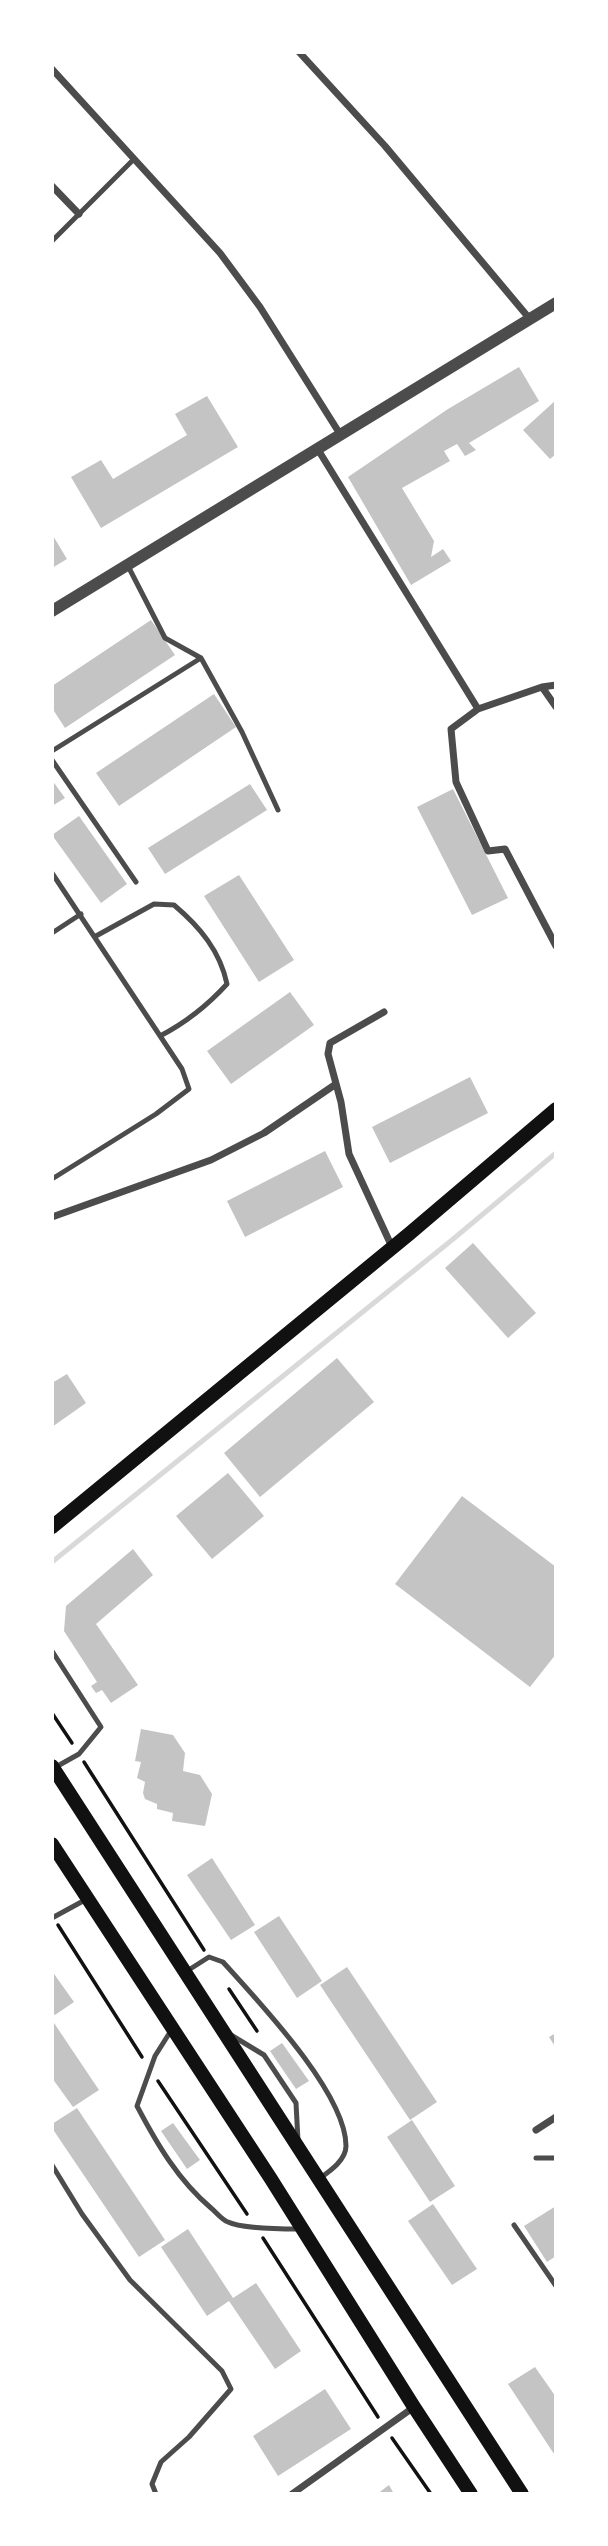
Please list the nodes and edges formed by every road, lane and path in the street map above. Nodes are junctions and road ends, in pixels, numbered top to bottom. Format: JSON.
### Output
{"nodes":[{"id":1,"x":299,"y":52,"type":"edge"},
{"id":2,"x":52,"y":69,"type":"edge"},
{"id":3,"x":133,"y":160,"type":"junction"},
{"id":4,"x":52,"y":186,"type":"edge"},
{"id":5,"x":79,"y":214,"type":"junction"},
{"id":6,"x":52,"y":241,"type":"edge"},
{"id":7,"x":555,"y":303,"type":"edge"},
{"id":8,"x":529,"y":318,"type":"junction"},
{"id":9,"x":340,"y":434,"type":"junction"},
{"id":10,"x":317,"y":448,"type":"junction"},
{"id":11,"x":128,"y":566,"type":"junction"},
{"id":12,"x":52,"y":611,"type":"edge"},
{"id":13,"x":201,"y":658,"type":"junction"},
{"id":14,"x":555,"y":685,"type":"edge"},
{"id":15,"x":542,"y":687,"type":"junction"},
{"id":16,"x":555,"y":707,"type":"edge"},
{"id":17,"x":478,"y":709,"type":"junction"},
{"id":18,"x":52,"y":751,"type":"edge"},
{"id":19,"x":52,"y":761,"type":"edge"},
{"id":20,"x":278,"y":810,"type":"dead end"},
{"id":21,"x":52,"y":873,"type":"edge"},
{"id":22,"x":136,"y":882,"type":"dead end"},
{"id":23,"x":82,"y":914,"type":"junction"},
{"id":24,"x":52,"y":933,"type":"edge"},
{"id":25,"x":96,"y":936,"type":"junction"},
{"id":26,"x":555,"y":946,"type":"edge"},
{"id":27,"x":384,"y":1012,"type":"dead end"},
{"id":28,"x":160,"y":1036,"type":"junction"},
{"id":29,"x":336,"y":1084,"type":"junction"},
{"id":30,"x":555,"y":1109,"type":"edge"},
{"id":31,"x":52,"y":1179,"type":"edge"},
{"id":32,"x":52,"y":1217,"type":"edge"},
{"id":33,"x":392,"y":1248,"type":"junction"},
{"id":34,"x":52,"y":1527,"type":"edge"},
{"id":35,"x":52,"y":1651,"type":"edge"},
{"id":36,"x":52,"y":1713,"type":"edge"},
{"id":37,"x":79,"y":1754,"type":"junction"},
{"id":38,"x":53,"y":1767,"type":"edge"},
{"id":39,"x":52,"y":1843,"type":"edge"},
{"id":40,"x":88,"y":1899,"type":"junction"},
{"id":41,"x":53,"y":1918,"type":"edge"},
{"id":42,"x":209,"y":1957,"type":"junction"},
{"id":43,"x":186,"y":1972,"type":"junction"},
{"id":44,"x":172,"y":2029,"type":"junction"},
{"id":45,"x":257,"y":2031,"type":"dead end"},
{"id":46,"x":149,"y":2067,"type":"dead end"},
{"id":47,"x":156,"y":2079,"type":"dead end"},
{"id":48,"x":555,"y":2117,"type":"edge"},
{"id":49,"x":536,"y":2130,"type":"dead end"},
{"id":50,"x":536,"y":2158,"type":"dead end"},
{"id":51,"x":555,"y":2158,"type":"edge"},
{"id":52,"x":52,"y":2165,"type":"edge"},
{"id":53,"x":320,"y":2178,"type":"junction"},
{"id":54,"x":253,"y":2222,"type":"dead end"},
{"id":55,"x":514,"y":2225,"type":"dead end"},
{"id":56,"x":302,"y":2229,"type":"junction"},
{"id":57,"x":260,"y":2233,"type":"dead end"},
{"id":58,"x":555,"y":2286,"type":"edge"},
{"id":59,"x":414,"y":2407,"type":"junction"},
{"id":60,"x":385,"y":2427,"type":"junction"},
{"id":61,"x":156,"y":2494,"type":"edge"},
{"id":62,"x":292,"y":2494,"type":"edge"},
{"id":63,"x":431,"y":2494,"type":"edge"},
{"id":64,"x":471,"y":2494,"type":"edge"},
{"id":65,"x":522,"y":2494,"type":"edge"}],
"edges":[{"from":1,"to":8,"type":"street"},
{"from":2,"to":3,"type":"street"},
{"from":3,"to":5,"type":"lane"},
{"from":3,"to":9,"type":"street"},
{"from":4,"to":5,"type":"street"},
{"from":5,"to":6,"type":"lane"},
{"from":7,"to":8,"type":"street"},
{"from":8,"to":9,"type":"street"},
{"from":9,"to":10,"type":"street"},
{"from":10,"to":11,"type":"street"},
{"from":10,"to":17,"type":"street"},
{"from":11,"to":12,"type":"street"},
{"from":11,"to":13,"type":"lane"},
{"from":13,"to":18,"type":"lane"},
{"from":13,"to":20,"type":"lane"},
{"from":14,"to":15,"type":"street"},
{"from":15,"to":16,"type":"street"},
{"from":15,"to":17,"type":"street"},
{"from":17,"to":26,"type":"street"},
{"from":19,"to":22,"type":"lane"},
{"from":21,"to":23,"type":"lane"},
{"from":23,"to":24,"type":"lane"},
{"from":23,"to":25,"type":"lane"},
{"from":25,"to":28,"type":"lane"},
{"from":25,"to":28,"type":"lane"},
{"from":27,"to":29,"type":"street"},
{"from":28,"to":31,"type":"lane"},
{"from":29,"to":32,"type":"street"},
{"from":29,"to":33,"type":"street"},
{"from":30,"to":33,"type":"main road"},
{"from":33,"to":34,"type":"main road"},
{"from":35,"to":37,"type":"lane"},
{"from":36,"to":37,"type":"path"},
{"from":37,"to":38,"type":"lane"},
{"from":37,"to":42,"type":"path"},
{"from":38,"to":43,"type":"main road"},
{"from":39,"to":40,"type":"main road"},
{"from":40,"to":41,"type":"lane"},
{"from":40,"to":44,"type":"main road"},
{"from":41,"to":46,"type":"path"},
{"from":42,"to":43,"type":"lane"},
{"from":42,"to":45,"type":"path"},
{"from":42,"to":53,"type":"lane"},
{"from":43,"to":53,"type":"main road"},
{"from":44,"to":56,"type":"main road"},
{"from":44,"to":56,"type":"lane"},
{"from":47,"to":54,"type":"path"},
{"from":48,"to":49,"type":"street"},
{"from":50,"to":51,"type":"lane"},
{"from":52,"to":61,"type":"lane"},
{"from":53,"to":65,"type":"main road"},
{"from":55,"to":58,"type":"lane"},
{"from":56,"to":59,"type":"main road"},
{"from":57,"to":60,"type":"path"},
{"from":59,"to":60,"type":"street"},
{"from":59,"to":64,"type":"main road"},
{"from":60,"to":62,"type":"street"},
{"from":60,"to":63,"type":"path"}]}
